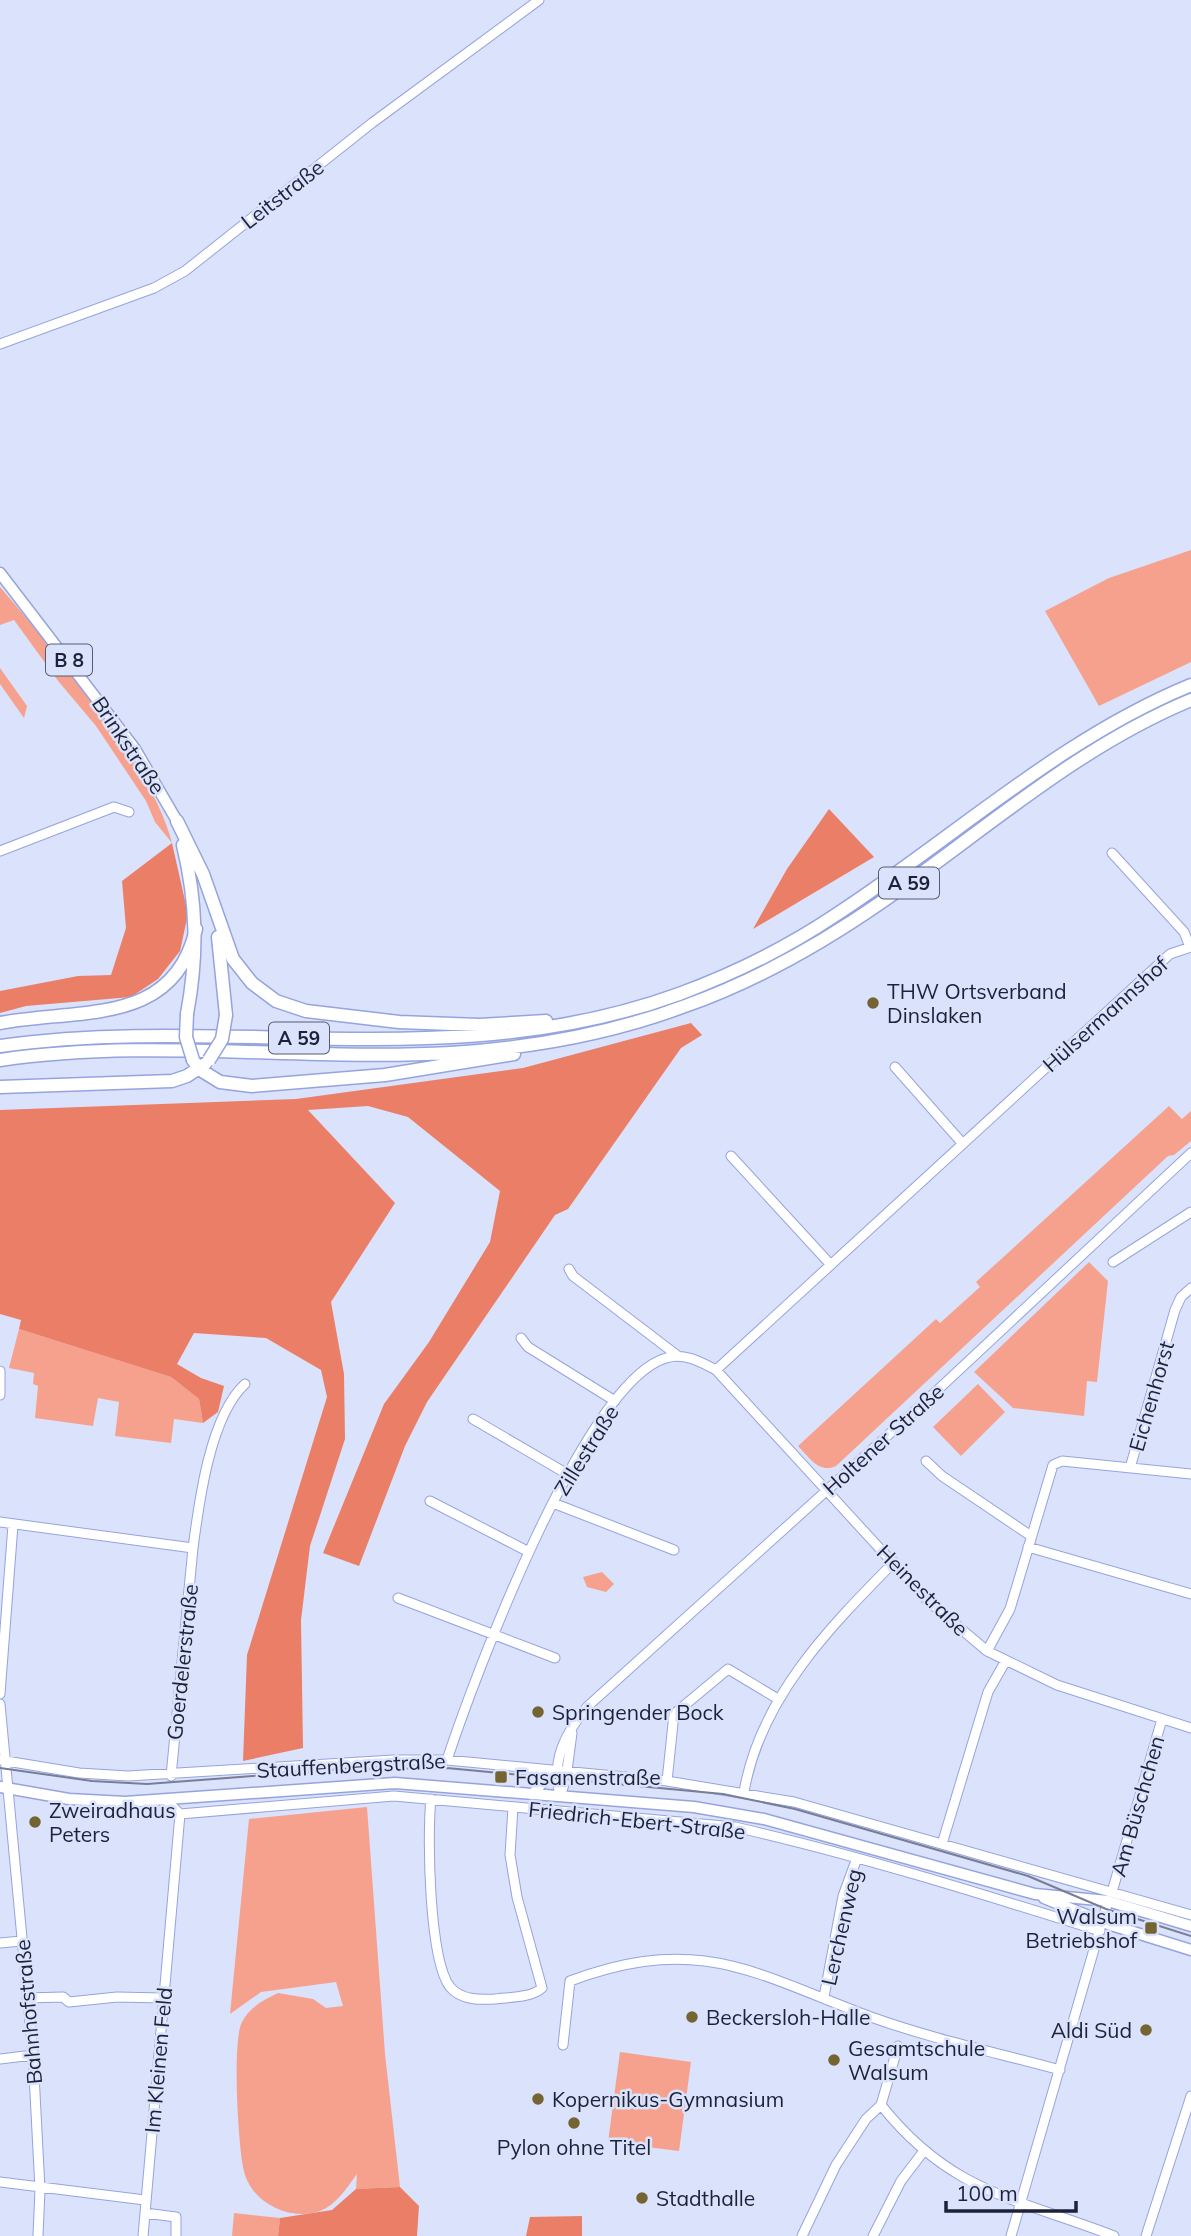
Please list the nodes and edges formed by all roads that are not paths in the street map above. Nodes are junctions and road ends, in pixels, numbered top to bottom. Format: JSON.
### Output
{"nodes":[{"id":1,"x":539,"y":0,"type":"edge"},
{"id":2,"x":0,"y":344,"type":"edge"},
{"id":3,"x":0,"y":573,"type":"edge"},
{"id":4,"x":1191,"y":685,"type":"edge"},
{"id":5,"x":1191,"y":700,"type":"edge"},
{"id":6,"x":129,"y":812,"type":"dead end"},
{"id":7,"x":177,"y":821,"type":"junction"},
{"id":8,"x":0,"y":850,"type":"edge"},
{"id":9,"x":1112,"y":853,"type":"dead end"},
{"id":10,"x":216,"y":915,"type":"junction"},
{"id":11,"x":196,"y":929,"type":"junction"},
{"id":12,"x":1190,"y":947,"type":"edge"},
{"id":13,"x":596,"y":1018,"type":"junction"},
{"id":14,"x":0,"y":1023,"type":"edge"},
{"id":15,"x":556,"y":1041,"type":"junction"},
{"id":16,"x":0,"y":1046,"type":"edge"},
{"id":17,"x":0,"y":1060,"type":"edge"},
{"id":18,"x":200,"y":1063,"type":"junction"},
{"id":19,"x":895,"y":1067,"type":"dead end"},
{"id":20,"x":0,"y":1087,"type":"edge"},
{"id":21,"x":964,"y":1144,"type":"junction"},
{"id":22,"x":1191,"y":1153,"type":"edge"},
{"id":23,"x":730,"y":1156,"type":"dead end"},
{"id":24,"x":1191,"y":1212,"type":"edge"},
{"id":25,"x":1113,"y":1262,"type":"dead end"},
{"id":26,"x":831,"y":1265,"type":"junction"},
{"id":27,"x":569,"y":1269,"type":"dead end"},
{"id":28,"x":1191,"y":1288,"type":"edge"},
{"id":29,"x":521,"y":1338,"type":"dead end"},
{"id":30,"x":678,"y":1356,"type":"junction"},
{"id":31,"x":716,"y":1370,"type":"junction"},
{"id":32,"x":0,"y":1371,"type":"edge"},
{"id":33,"x":245,"y":1384,"type":"dead end"},
{"id":34,"x":0,"y":1395,"type":"edge"},
{"id":35,"x":615,"y":1401,"type":"junction"},
{"id":36,"x":473,"y":1419,"type":"dead end"},
{"id":37,"x":926,"y":1461,"type":"dead end"},
{"id":38,"x":1130,"y":1468,"type":"junction"},
{"id":39,"x":1191,"y":1474,"type":"edge"},
{"id":40,"x":569,"y":1475,"type":"junction"},
{"id":41,"x":826,"y":1491,"type":"junction"},
{"id":42,"x":430,"y":1501,"type":"dead end"},
{"id":43,"x":553,"y":1503,"type":"junction"},
{"id":44,"x":0,"y":1522,"type":"edge"},
{"id":45,"x":13,"y":1525,"type":"junction"},
{"id":46,"x":1031,"y":1535,"type":"junction"},
{"id":47,"x":1028,"y":1547,"type":"junction"},
{"id":48,"x":193,"y":1548,"type":"junction"},
{"id":49,"x":674,"y":1550,"type":"dead end"},
{"id":50,"x":529,"y":1552,"type":"junction"},
{"id":51,"x":894,"y":1562,"type":"junction"},
{"id":52,"x":1191,"y":1594,"type":"edge"},
{"id":53,"x":398,"y":1598,"type":"dead end"},
{"id":54,"x":492,"y":1632,"type":"junction"},
{"id":55,"x":987,"y":1651,"type":"junction"},
{"id":56,"x":555,"y":1658,"type":"dead end"},
{"id":57,"x":1005,"y":1662,"type":"junction"},
{"id":58,"x":0,"y":1694,"type":"edge"},
{"id":59,"x":778,"y":1699,"type":"junction"},
{"id":60,"x":0,"y":1704,"type":"edge"},
{"id":61,"x":1162,"y":1719,"type":"junction"},
{"id":62,"x":574,"y":1724,"type":"junction"},
{"id":63,"x":1191,"y":1728,"type":"edge"},
{"id":64,"x":2,"y":1760,"type":"edge"},
{"id":65,"x":447,"y":1760,"type":"junction"},
{"id":66,"x":556,"y":1770,"type":"junction"},
{"id":67,"x":566,"y":1775,"type":"junction"},
{"id":68,"x":171,"y":1776,"type":"junction"},
{"id":69,"x":667,"y":1781,"type":"junction"},
{"id":70,"x":4,"y":1788,"type":"edge"},
{"id":71,"x":744,"y":1791,"type":"junction"},
{"id":72,"x":533,"y":1793,"type":"junction"},
{"id":73,"x":560,"y":1795,"type":"junction"},
{"id":74,"x":574,"y":1796,"type":"junction"},
{"id":75,"x":431,"y":1799,"type":"junction"},
{"id":76,"x":167,"y":1801,"type":"junction"},
{"id":77,"x":513,"y":1807,"type":"junction"},
{"id":78,"x":180,"y":1814,"type":"junction"},
{"id":79,"x":942,"y":1844,"type":"junction"},
{"id":80,"x":857,"y":1858,"type":"junction"},
{"id":81,"x":1035,"y":1894,"type":"junction"},
{"id":82,"x":1110,"y":1897,"type":"junction"},
{"id":83,"x":1191,"y":1914,"type":"edge"},
{"id":84,"x":1101,"y":1926,"type":"junction"},
{"id":85,"x":1191,"y":1926,"type":"edge"},
{"id":86,"x":21,"y":1941,"type":"junction"},
{"id":87,"x":0,"y":1943,"type":"edge"},
{"id":88,"x":1191,"y":1950,"type":"edge"},
{"id":89,"x":824,"y":1997,"type":"junction"},
{"id":90,"x":27,"y":1998,"type":"junction"},
{"id":91,"x":163,"y":1998,"type":"junction"},
{"id":92,"x":563,"y":2045,"type":"dead end"},
{"id":93,"x":898,"y":2046,"type":"dead end"},
{"id":94,"x":33,"y":2055,"type":"junction"},
{"id":95,"x":0,"y":2059,"type":"edge"},
{"id":96,"x":1060,"y":2070,"type":"junction"},
{"id":97,"x":1191,"y":2096,"type":"edge"},
{"id":98,"x":881,"y":2105,"type":"junction"},
{"id":99,"x":923,"y":2152,"type":"junction"},
{"id":100,"x":0,"y":2182,"type":"edge"},
{"id":101,"x":40,"y":2189,"type":"junction"},
{"id":102,"x":145,"y":2200,"type":"junction"},
{"id":103,"x":1022,"y":2204,"type":"junction"},
{"id":104,"x":145,"y":2213,"type":"junction"},
{"id":105,"x":38,"y":2236,"type":"edge"},
{"id":106,"x":143,"y":2236,"type":"edge"},
{"id":107,"x":176,"y":2236,"type":"edge"},
{"id":108,"x":802,"y":2236,"type":"edge"},
{"id":109,"x":873,"y":2236,"type":"edge"},
{"id":110,"x":1011,"y":2236,"type":"edge"},
{"id":111,"x":1114,"y":2236,"type":"edge"},
{"id":112,"x":1146,"y":2236,"type":"edge"}],
"edges":[{"from":1,"to":2,"type":"street","name":"Leitstraße"},
{"from":3,"to":7,"type":"main road","name":"Brinkstraße","number":"B 8"},
{"from":4,"to":13,"type":"highway","number":"A 59"},
{"from":5,"to":15,"type":"highway","number":"A 59"},
{"from":6,"to":8,"type":"street"},
{"from":7,"to":10,"type":"highway"},
{"from":7,"to":11,"type":"highway"},
{"from":9,"to":12,"type":"street","name":"Hülsermannshof"},
{"from":10,"to":13,"type":"highway"},
{"from":10,"to":18,"type":"highway","bridge":true},
{"from":11,"to":14,"type":"highway"},
{"from":11,"to":18,"type":"highway","bridge":true},
{"from":12,"to":21,"type":"street","name":"Hülsermannshof"},
{"from":13,"to":16,"type":"highway","number":"A 59"},
{"from":15,"to":17,"type":"highway","number":"A 59"},
{"from":15,"to":18,"type":"highway"},
{"from":18,"to":20,"type":"highway"},
{"from":19,"to":21,"type":"street"},
{"from":21,"to":26,"type":"street","name":"Hülsermannshof"},
{"from":22,"to":41,"type":"street","name":"Holtener Straße"},
{"from":23,"to":26,"type":"street"},
{"from":24,"to":25,"type":"street"},
{"from":26,"to":31,"type":"street","name":"Hülsermannshof"},
{"from":27,"to":30,"type":"street"},
{"from":28,"to":38,"type":"street","name":"Eichenhorst"},
{"from":29,"to":35,"type":"street"},
{"from":30,"to":31,"type":"street"},
{"from":30,"to":35,"type":"street","name":"Zillestraße"},
{"from":31,"to":41,"type":"street"},
{"from":32,"to":34,"type":"street"},
{"from":33,"to":48,"type":"street","name":"Goerdelerstraße"},
{"from":35,"to":40,"type":"street","name":"Zillestraße"},
{"from":36,"to":40,"type":"street"},
{"from":37,"to":46,"type":"street"},
{"from":38,"to":39,"type":"street"},
{"from":38,"to":46,"type":"street"},
{"from":40,"to":43,"type":"street","name":"Zillestraße"},
{"from":41,"to":51,"type":"street","name":"Heinestraße"},
{"from":41,"to":62,"type":"street","name":"Holtener Straße"},
{"from":42,"to":50,"type":"street"},
{"from":43,"to":49,"type":"street"},
{"from":43,"to":50,"type":"street","name":"Zillestraße"},
{"from":44,"to":45,"type":"street"},
{"from":45,"to":48,"type":"street"},
{"from":45,"to":58,"type":"street"},
{"from":46,"to":47,"type":"street"},
{"from":47,"to":52,"type":"street"},
{"from":47,"to":55,"type":"street"},
{"from":48,"to":68,"type":"street","name":"Goerdelerstraße"},
{"from":50,"to":54,"type":"street","name":"Zillestraße"},
{"from":51,"to":55,"type":"street","name":"Heinestraße"},
{"from":51,"to":59,"type":"street"},
{"from":53,"to":54,"type":"street"},
{"from":54,"to":56,"type":"street"},
{"from":54,"to":65,"type":"street","name":"Zillestraße"},
{"from":55,"to":57,"type":"street","name":"Heinestraße"},
{"from":57,"to":61,"type":"street","name":"Heinestraße"},
{"from":57,"to":79,"type":"street"},
{"from":59,"to":69,"type":"street"},
{"from":59,"to":71,"type":"street"},
{"from":60,"to":64,"type":"street","name":"Bahnhofstraße"},
{"from":61,"to":63,"type":"street","name":"Heinestraße"},
{"from":61,"to":82,"type":"street","name":"Am Büschchen"},
{"from":62,"to":66,"type":"street","name":"Holtener Straße"},
{"from":62,"to":67,"type":"street"},
{"from":64,"to":68,"type":"street","name":"Stauffenbergstraße"},
{"from":64,"to":70,"type":"street","name":"Bahnhofstraße"},
{"from":65,"to":66,"type":"street","name":"Stauffenbergstraße"},
{"from":65,"to":68,"type":"street","name":"Stauffenbergstraße"},
{"from":66,"to":67,"type":"street","name":"Stauffenbergstraße"},
{"from":66,"to":72,"type":"street","name":"Holtener Straße"},
{"from":66,"to":73,"type":"street","name":"Holtener Straße"},
{"from":67,"to":69,"type":"street","name":"Stauffenbergstraße"},
{"from":67,"to":73,"type":"street"},
{"from":67,"to":74,"type":"street"},
{"from":69,"to":71,"type":"street","name":"Stauffenbergstraße"},
{"from":70,"to":76,"type":"main road","name":"Friedrich-Ebert-Straße"},
{"from":70,"to":86,"type":"street","name":"Bahnhofstraße"},
{"from":71,"to":79,"type":"street","name":"Stauffenbergstraße"},
{"from":72,"to":73,"type":"main road","name":"Friedrich-Ebert-Straße"},
{"from":72,"to":76,"type":"main road","name":"Friedrich-Ebert-Straße"},
{"from":73,"to":74,"type":"main road","name":"Friedrich-Ebert-Straße"},
{"from":74,"to":81,"type":"main road","name":"Friedrich-Ebert-Straße"},
{"from":75,"to":77,"type":"street","name":"Friedrich-Ebert-Straße"},
{"from":75,"to":77,"type":"street"},
{"from":75,"to":78,"type":"street","name":"Friedrich-Ebert-Straße"},
{"from":76,"to":78,"type":"street"},
{"from":77,"to":80,"type":"street","name":"Friedrich-Ebert-Straße"},
{"from":78,"to":91,"type":"street","name":"Im Kleinen Feld"},
{"from":79,"to":82,"type":"street","name":"Stauffenbergstraße"},
{"from":80,"to":84,"type":"street","name":"Friedrich-Ebert-Straße"},
{"from":80,"to":89,"type":"street","name":"Lerchenweg"},
{"from":81,"to":82,"type":"main road","name":"Friedrich-Ebert-Straße"},
{"from":81,"to":84,"type":"main road","name":"Friedrich-Ebert-Straße"},
{"from":82,"to":83,"type":"street"},
{"from":82,"to":84,"type":"street","name":"Am Büschchen"},
{"from":82,"to":85,"type":"main road","name":"Friedrich-Ebert-Straße"},
{"from":84,"to":88,"type":"main road","name":"Friedrich-Ebert-Straße"},
{"from":84,"to":96,"type":"street","name":"Am Büschchen"},
{"from":86,"to":87,"type":"street"},
{"from":86,"to":90,"type":"street","name":"Bahnhofstraße"},
{"from":89,"to":92,"type":"street"},
{"from":89,"to":96,"type":"street"},
{"from":90,"to":91,"type":"street"},
{"from":90,"to":94,"type":"street","name":"Bahnhofstraße"},
{"from":91,"to":102,"type":"street","name":"Im Kleinen Feld"},
{"from":93,"to":98,"type":"street"},
{"from":94,"to":95,"type":"street"},
{"from":94,"to":101,"type":"street","name":"Bahnhofstraße"},
{"from":96,"to":103,"type":"street","name":"Am Büschchen"},
{"from":97,"to":112,"type":"street"},
{"from":98,"to":99,"type":"street"},
{"from":98,"to":108,"type":"street"},
{"from":99,"to":103,"type":"street"},
{"from":99,"to":109,"type":"street"},
{"from":100,"to":101,"type":"street"},
{"from":101,"to":102,"type":"street"},
{"from":101,"to":105,"type":"street","name":"Bahnhofstraße"},
{"from":102,"to":104,"type":"street","name":"Im Kleinen Feld"},
{"from":103,"to":110,"type":"street","name":"Am Büschchen"},
{"from":103,"to":111,"type":"street"},
{"from":104,"to":106,"type":"street","name":"Im Kleinen Feld"},
{"from":104,"to":107,"type":"street"}]}
